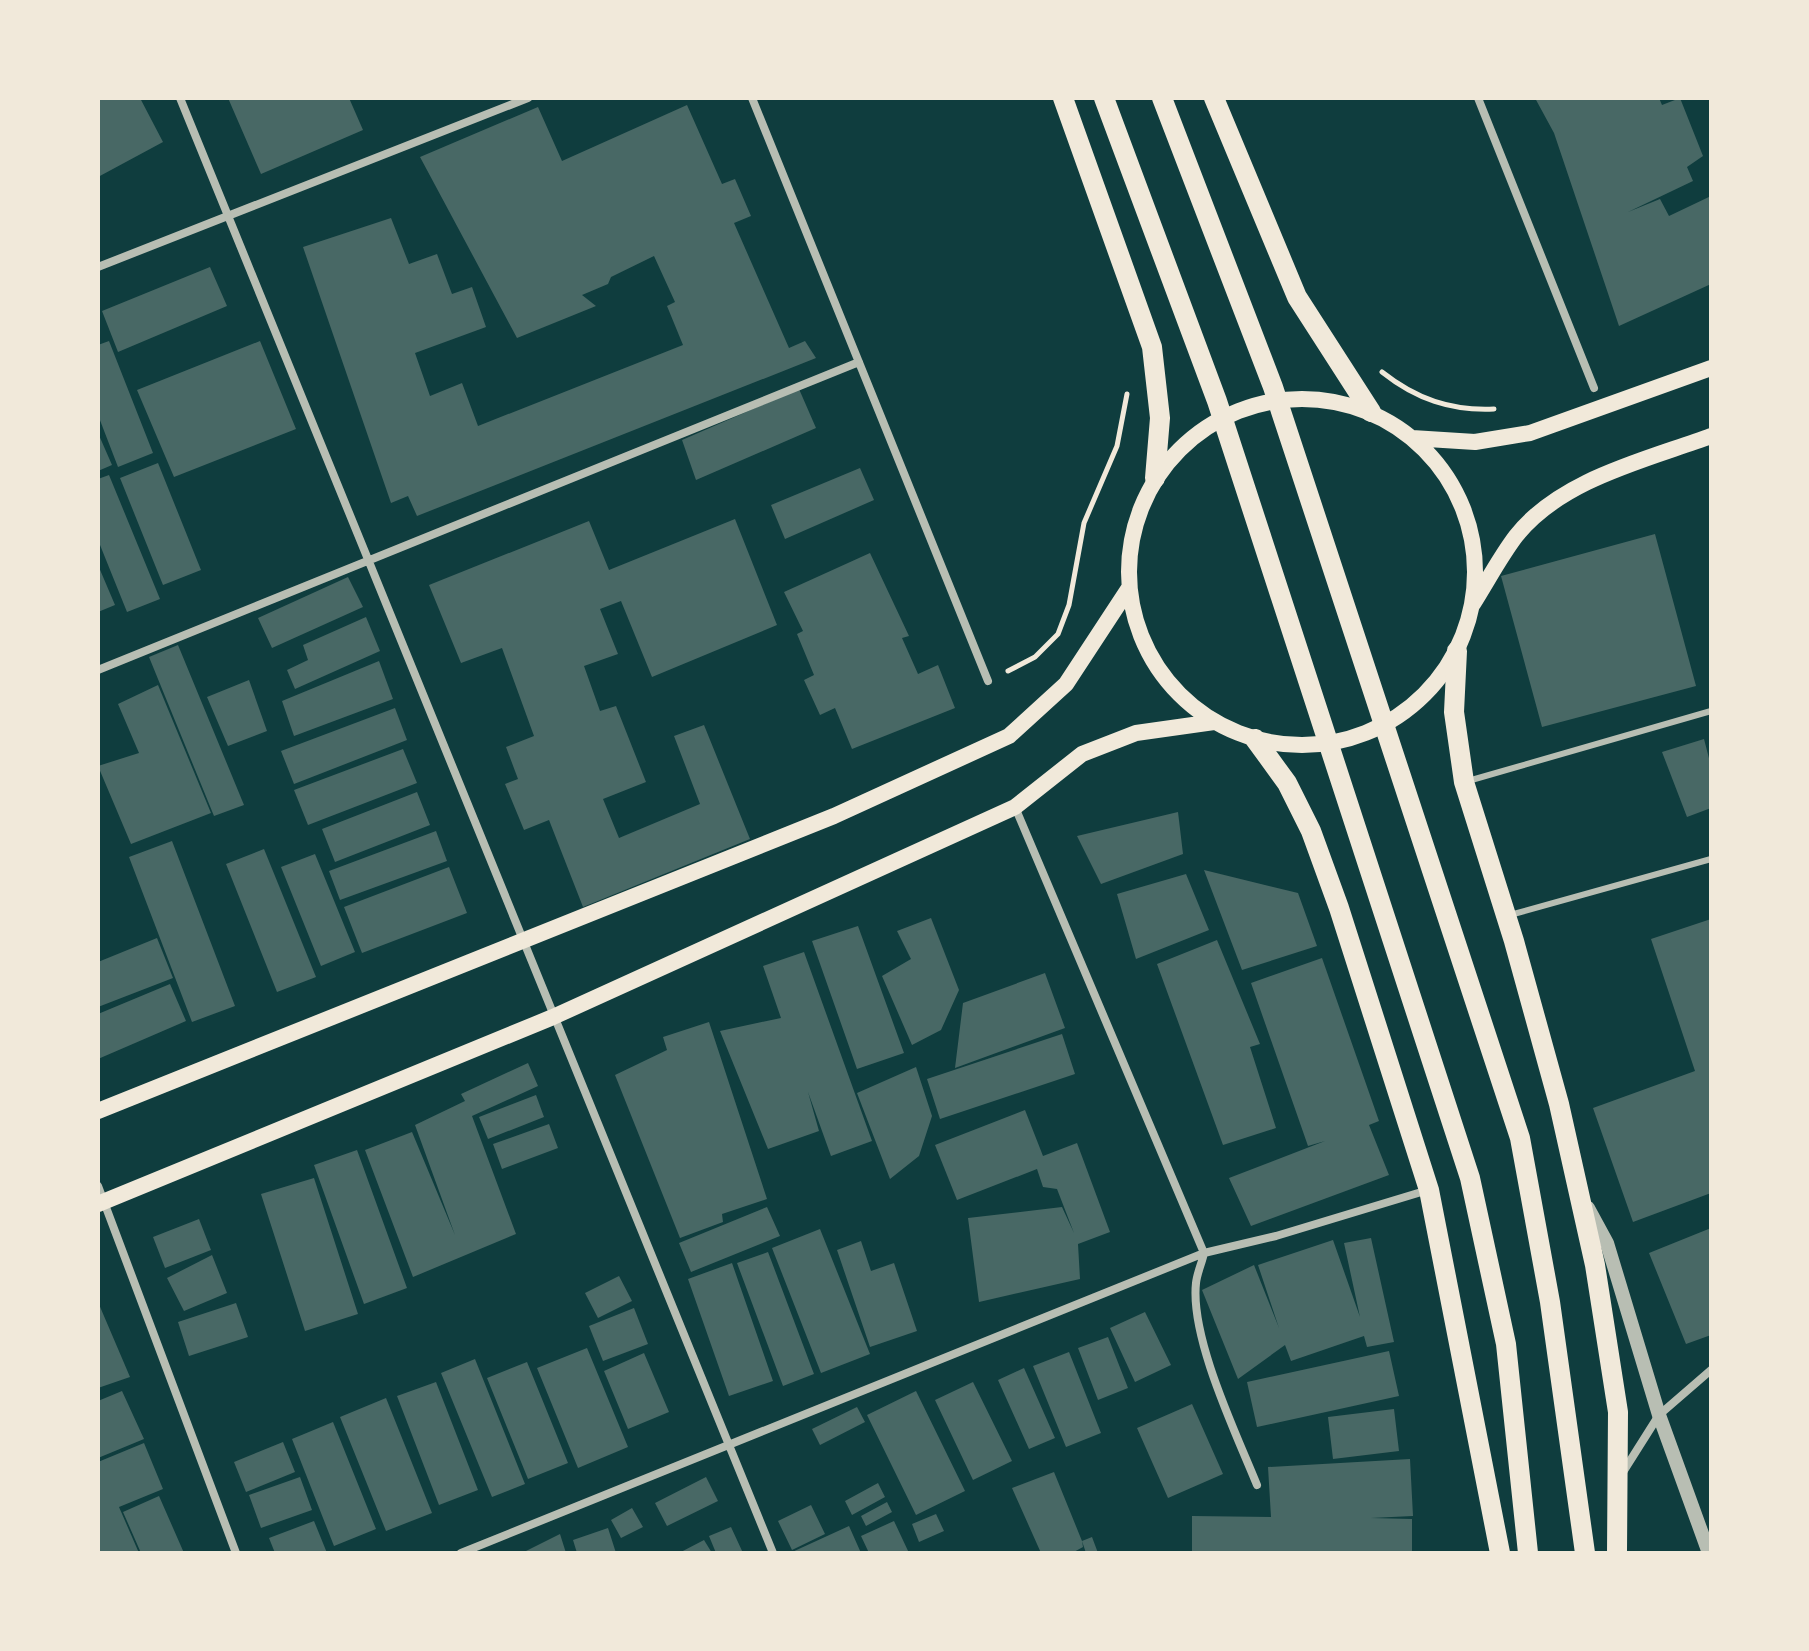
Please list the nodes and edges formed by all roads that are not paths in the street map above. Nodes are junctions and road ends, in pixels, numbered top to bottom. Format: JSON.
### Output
{"nodes":[{"id":1,"x":180,"y":98,"type":"edge"},
{"id":2,"x":528,"y":98,"type":"edge"},
{"id":3,"x":752,"y":98,"type":"edge"},
{"id":4,"x":1063,"y":98,"type":"edge"},
{"id":5,"x":1104,"y":98,"type":"edge"},
{"id":6,"x":1162,"y":98,"type":"edge"},
{"id":7,"x":1214,"y":98,"type":"edge"},
{"id":8,"x":1478,"y":98,"type":"edge"},
{"id":9,"x":228,"y":216,"type":"junction"},
{"id":10,"x":98,"y":267,"type":"edge"},
{"id":11,"x":859,"y":362,"type":"junction"},
{"id":12,"x":1711,"y":368,"type":"edge"},
{"id":13,"x":1594,"y":388,"type":"dead end"},
{"id":14,"x":1371,"y":412,"type":"junction"},
{"id":15,"x":1711,"y":436,"type":"edge"},
{"id":16,"x":1412,"y":438,"type":"junction"},
{"id":17,"x":1155,"y":478,"type":"junction"},
{"id":18,"x":368,"y":561,"type":"junction"},
{"id":19,"x":1129,"y":588,"type":"junction"},
{"id":20,"x":1473,"y":606,"type":"junction"},
{"id":21,"x":1457,"y":651,"type":"junction"},
{"id":22,"x":98,"y":670,"type":"edge"},
{"id":23,"x":988,"y":681,"type":"road end"},
{"id":24,"x":1711,"y":711,"type":"edge"},
{"id":25,"x":1214,"y":722,"type":"junction"},
{"id":26,"x":1255,"y":739,"type":"junction"},
{"id":27,"x":1464,"y":782,"type":"junction"},
{"id":28,"x":1015,"y":807,"type":"junction"},
{"id":29,"x":1711,"y":859,"type":"edge"},
{"id":30,"x":1507,"y":916,"type":"junction"},
{"id":31,"x":522,"y":943,"type":"junction"},
{"id":32,"x":553,"y":1017,"type":"junction"},
{"id":33,"x":98,"y":1111,"type":"edge"},
{"id":34,"x":1429,"y":1190,"type":"junction"},
{"id":35,"x":1578,"y":1190,"type":"junction"},
{"id":36,"x":100,"y":1197,"type":"edge"},
{"id":37,"x":1204,"y":1253,"type":"junction"},
{"id":38,"x":1711,"y":1370,"type":"edge"},
{"id":39,"x":1659,"y":1415,"type":"junction"},
{"id":40,"x":728,"y":1445,"type":"junction"},
{"id":41,"x":1617,"y":1481,"type":"junction"},
{"id":42,"x":1257,"y":1485,"type":"dead end"},
{"id":43,"x":236,"y":1553,"type":"edge"},
{"id":44,"x":461,"y":1553,"type":"edge"},
{"id":45,"x":773,"y":1553,"type":"edge"},
{"id":46,"x":1500,"y":1553,"type":"edge"},
{"id":47,"x":1528,"y":1553,"type":"edge"},
{"id":48,"x":1585,"y":1553,"type":"edge"},
{"id":49,"x":1617,"y":1553,"type":"edge"},
{"id":50,"x":1709,"y":1553,"type":"edge"}],
"edges":[{"from":1,"to":9,"type":"street"},
{"from":2,"to":9,"type":"street"},
{"from":3,"to":11,"type":"street"},
{"from":4,"to":17,"type":"main road"},
{"from":5,"to":47,"type":"main road"},
{"from":6,"to":48,"type":"main road"},
{"from":7,"to":14,"type":"main road"},
{"from":8,"to":13,"type":"street"},
{"from":9,"to":10,"type":"street"},
{"from":9,"to":18,"type":"street"},
{"from":11,"to":18,"type":"street"},
{"from":11,"to":23,"type":"street"},
{"from":12,"to":16,"type":"main road"},
{"from":14,"to":16,"type":"main road"},
{"from":14,"to":17,"type":"main road"},
{"from":15,"to":20,"type":"main road"},
{"from":16,"to":20,"type":"main road"},
{"from":17,"to":19,"type":"main road"},
{"from":18,"to":22,"type":"street"},
{"from":18,"to":31,"type":"street"},
{"from":19,"to":25,"type":"main road"},
{"from":19,"to":31,"type":"main road"},
{"from":20,"to":21,"type":"main road"},
{"from":21,"to":26,"type":"main road"},
{"from":21,"to":27,"type":"main road"},
{"from":24,"to":27,"type":"lane"},
{"from":25,"to":26,"type":"main road"},
{"from":25,"to":28,"type":"main road"},
{"from":26,"to":34,"type":"main road"},
{"from":27,"to":30,"type":"main road"},
{"from":28,"to":32,"type":"main road"},
{"from":28,"to":37,"type":"street"},
{"from":29,"to":30,"type":"lane"},
{"from":30,"to":35,"type":"main road"},
{"from":31,"to":32,"type":"street"},
{"from":31,"to":33,"type":"main road"},
{"from":32,"to":36,"type":"main road"},
{"from":32,"to":40,"type":"street"},
{"from":34,"to":37,"type":"street"},
{"from":34,"to":46,"type":"main road"},
{"from":35,"to":39,"type":"street"},
{"from":35,"to":41,"type":"main road"},
{"from":36,"to":43,"type":"street"},
{"from":37,"to":40,"type":"street"},
{"from":37,"to":42,"type":"street"},
{"from":38,"to":39,"type":"street"},
{"from":39,"to":41,"type":"street"},
{"from":39,"to":50,"type":"street"},
{"from":40,"to":44,"type":"street"},
{"from":40,"to":45,"type":"street"},
{"from":41,"to":49,"type":"main road"}]}
